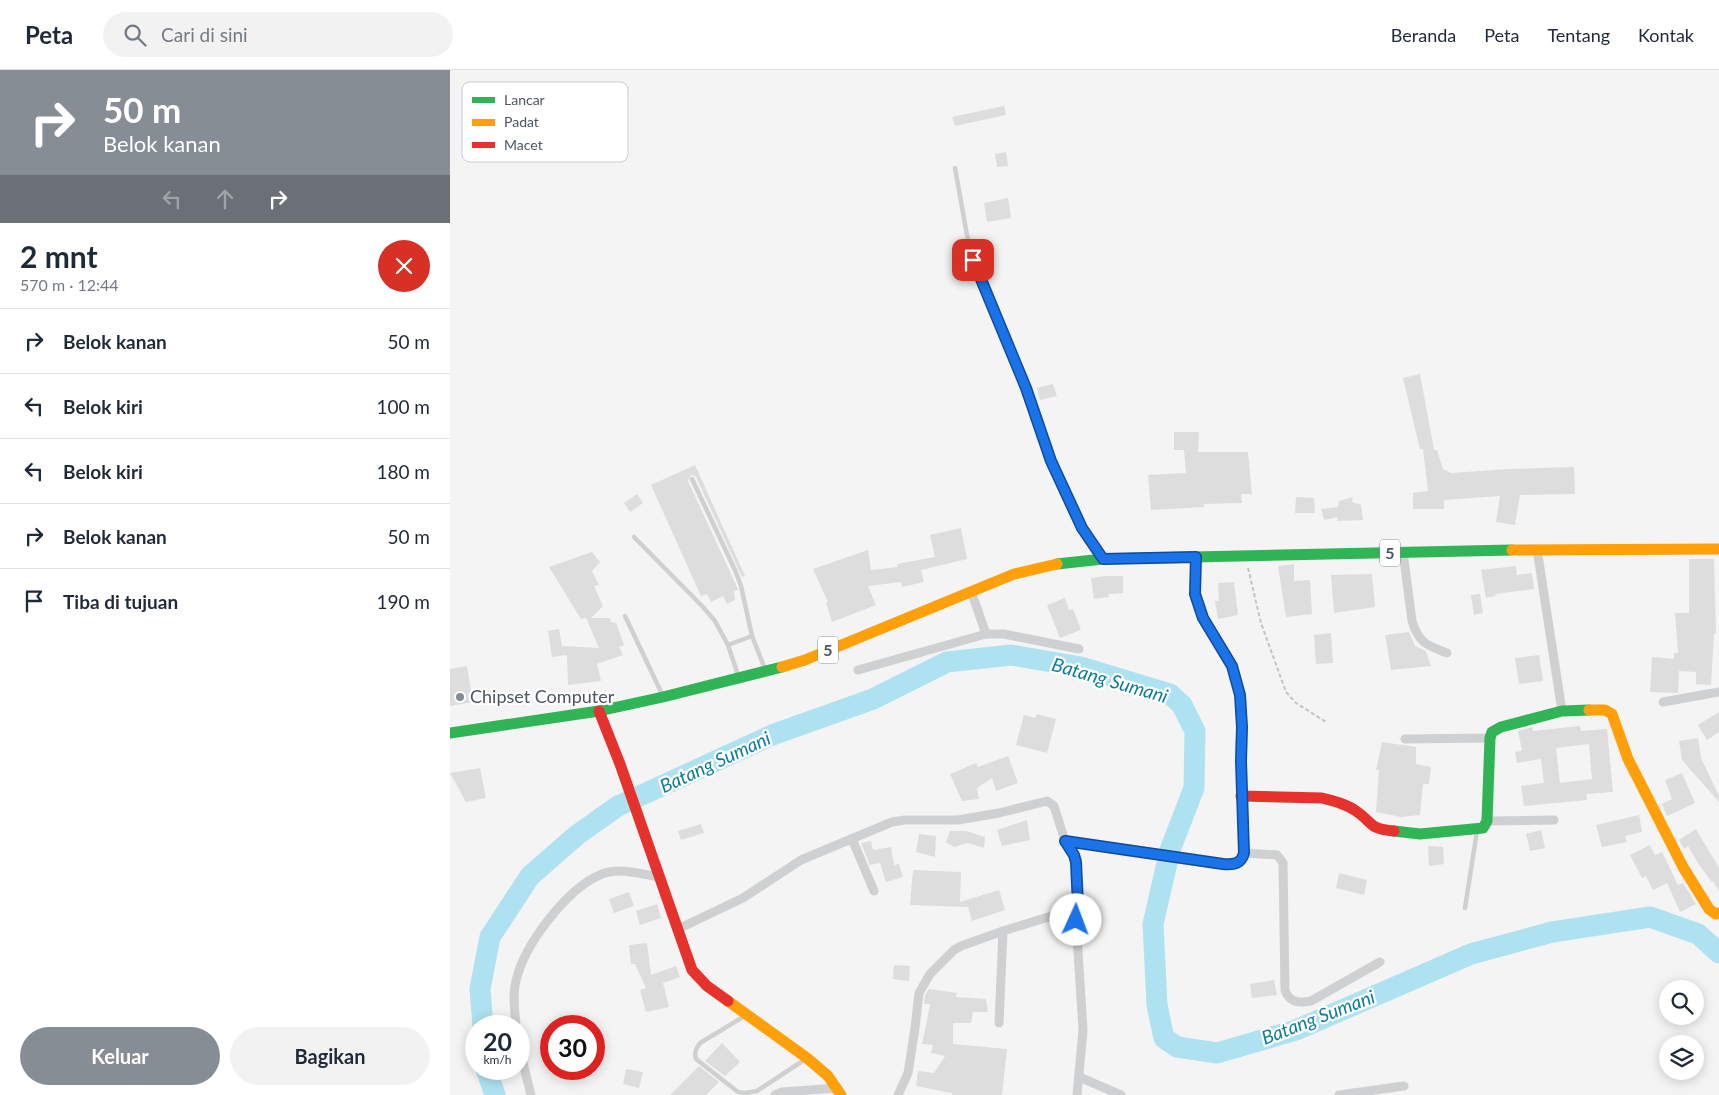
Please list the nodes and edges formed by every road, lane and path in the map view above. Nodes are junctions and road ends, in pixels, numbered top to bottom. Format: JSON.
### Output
{"nodes":[{"id":1,"x":955,"y":168,"type":"dead end"},
{"id":2,"x":692,"y":479,"type":"dead end"},
{"id":3,"x":634,"y":537,"type":"dead end"},
{"id":4,"x":1719,"y":548,"type":"edge"},
{"id":5,"x":1537,"y":550,"type":"junction"},
{"id":6,"x":1403,"y":552,"type":"junction"},
{"id":7,"x":1245,"y":556,"type":"junction"},
{"id":8,"x":1196,"y":557,"type":"junction"},
{"id":9,"x":1103,"y":559,"type":"junction"},
{"id":10,"x":971,"y":591,"type":"junction"},
{"id":11,"x":625,"y":616,"type":"dead end"},
{"id":12,"x":986,"y":634,"type":"junction"},
{"id":13,"x":752,"y":636,"type":"junction"},
{"id":14,"x":728,"y":645,"type":"junction"},
{"id":15,"x":1079,"y":649,"type":"dead end"},
{"id":16,"x":1447,"y":653,"type":"dead end"},
{"id":17,"x":858,"y":670,"type":"dead end"},
{"id":18,"x":766,"y":672,"type":"junction"},
{"id":19,"x":740,"y":679,"type":"junction"},
{"id":20,"x":1719,"y":692,"type":"edge"},
{"id":21,"x":664,"y":698,"type":"junction"},
{"id":22,"x":1662,"y":702,"type":"dead end"},
{"id":23,"x":599,"y":711,"type":"junction"},
{"id":24,"x":1562,"y":711,"type":"junction"},
{"id":25,"x":1326,"y":722,"type":"dead end"},
{"id":26,"x":450,"y":733,"type":"edge"},
{"id":27,"x":1490,"y":738,"type":"junction"},
{"id":28,"x":1405,"y":739,"type":"dead end"},
{"id":29,"x":1241,"y":796,"type":"junction"},
{"id":30,"x":1554,"y":820,"type":"dead end"},
{"id":31,"x":1487,"y":821,"type":"junction"},
{"id":32,"x":1478,"y":829,"type":"junction"},
{"id":33,"x":852,"y":839,"type":"junction"},
{"id":34,"x":1065,"y":841,"type":"junction"},
{"id":35,"x":1244,"y":853,"type":"junction"},
{"id":36,"x":659,"y":877,"type":"junction"},
{"id":37,"x":874,"y":891,"type":"dead end"},
{"id":38,"x":1465,"y":908,"type":"dead end"},
{"id":39,"x":1076,"y":912,"type":"junction"},
{"id":40,"x":1718,"y":915,"type":"edge"},
{"id":41,"x":678,"y":929,"type":"junction"},
{"id":42,"x":1003,"y":930,"type":"junction"},
{"id":43,"x":1380,"y":962,"type":"dead end"},
{"id":44,"x":747,"y":1014,"type":"junction"},
{"id":45,"x":515,"y":1015,"type":"edge"},
{"id":46,"x":999,"y":1023,"type":"dead end"},
{"id":47,"x":807,"y":1058,"type":"junction"},
{"id":48,"x":1079,"y":1077,"type":"junction"},
{"id":49,"x":527,"y":1080,"type":"edge"},
{"id":50,"x":1404,"y":1086,"type":"dead end"},
{"id":51,"x":839,"y":1092,"type":"edge"},
{"id":52,"x":531,"y":1095,"type":"edge"},
{"id":53,"x":775,"y":1095,"type":"edge"},
{"id":54,"x":898,"y":1095,"type":"edge"},
{"id":55,"x":1077,"y":1095,"type":"edge"},
{"id":56,"x":1121,"y":1095,"type":"edge"},
{"id":57,"x":1339,"y":1095,"type":"edge"}],
"edges":[{"from":1,"to":9,"type":"lane"},
{"from":2,"to":13,"type":"lane"},
{"from":3,"to":14,"type":"lane"},
{"from":4,"to":5,"type":"main road","number":"5"},
{"from":5,"to":6,"type":"main road","number":"5"},
{"from":5,"to":24,"type":"street"},
{"from":6,"to":7,"type":"main road","number":"5"},
{"from":6,"to":16,"type":"street"},
{"from":7,"to":8,"type":"main road","number":"5"},
{"from":7,"to":25,"type":"path"},
{"from":8,"to":9,"type":"main road","number":"5"},
{"from":8,"to":29,"type":"street"},
{"from":9,"to":10,"type":"main road","number":"5"},
{"from":10,"to":12,"type":"street"},
{"from":10,"to":18,"type":"main road","number":"5"},
{"from":11,"to":21,"type":"lane"},
{"from":12,"to":15,"type":"street"},
{"from":12,"to":17,"type":"street"},
{"from":13,"to":14,"type":"lane"},
{"from":13,"to":18,"type":"lane"},
{"from":14,"to":19,"type":"lane"},
{"from":18,"to":19,"type":"main road","number":"5"},
{"from":19,"to":21,"type":"main road","number":"5"},
{"from":20,"to":22,"type":"street"},
{"from":21,"to":23,"type":"main road","number":"5"},
{"from":23,"to":26,"type":"main road"},
{"from":23,"to":36,"type":"main road"},
{"from":24,"to":27,"type":"main road"},
{"from":24,"to":40,"type":"main road"},
{"from":27,"to":28,"type":"street"},
{"from":27,"to":31,"type":"main road"},
{"from":29,"to":32,"type":"main road"},
{"from":29,"to":35,"type":"street"},
{"from":30,"to":31,"type":"street"},
{"from":31,"to":32,"type":"main road"},
{"from":32,"to":38,"type":"lane"},
{"from":33,"to":34,"type":"street"},
{"from":33,"to":37,"type":"street"},
{"from":33,"to":41,"type":"street"},
{"from":34,"to":35,"type":"street"},
{"from":34,"to":39,"type":"street"},
{"from":35,"to":43,"type":"street"},
{"from":36,"to":41,"type":"main road"},
{"from":36,"to":45,"type":"street"},
{"from":39,"to":42,"type":"street"},
{"from":39,"to":48,"type":"street"},
{"from":41,"to":44,"type":"main road"},
{"from":42,"to":46,"type":"street"},
{"from":42,"to":54,"type":"street"},
{"from":44,"to":47,"type":"main road"},
{"from":44,"to":47,"type":"lane"},
{"from":47,"to":51,"type":"main road"},
{"from":48,"to":55,"type":"street"},
{"from":48,"to":56,"type":"street"},
{"from":49,"to":52,"type":"street"},
{"from":50,"to":57,"type":"street"},
{"from":51,"to":53,"type":"street"}]}
